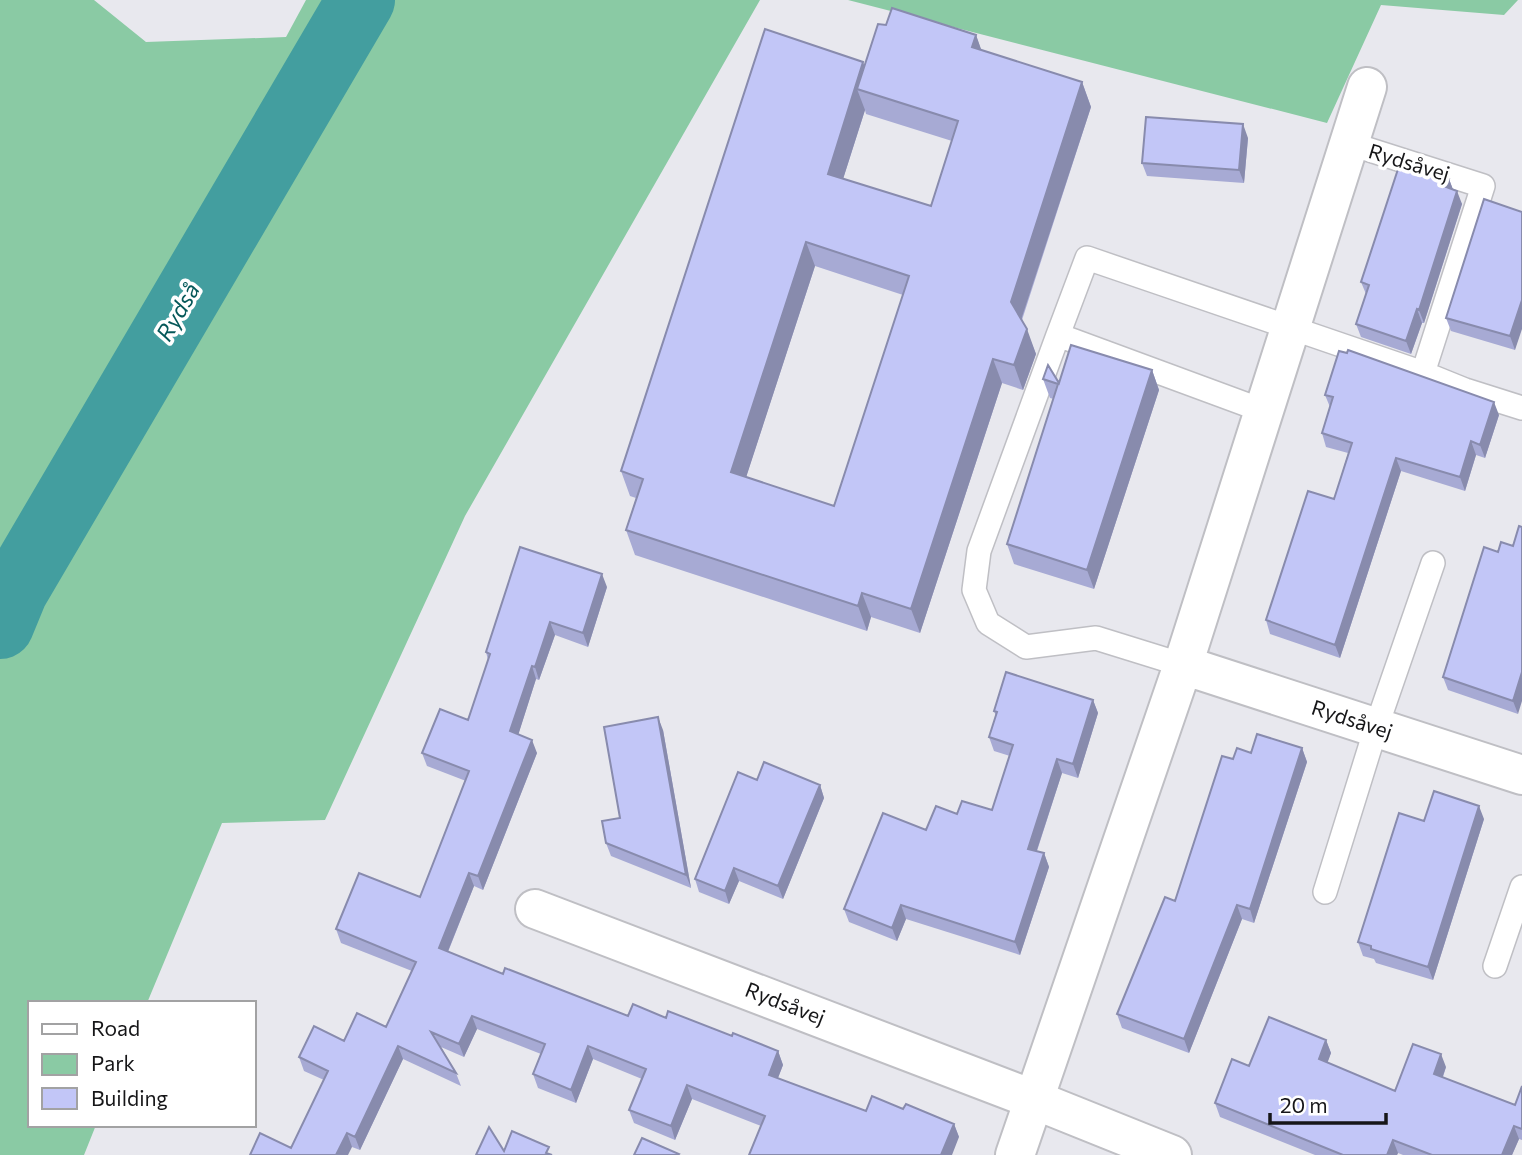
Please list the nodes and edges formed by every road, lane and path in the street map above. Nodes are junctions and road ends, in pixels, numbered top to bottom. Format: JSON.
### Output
{"nodes":[{"id":1,"x":1367,"y":86,"type":"dead end"},
{"id":2,"x":1348,"y":144,"type":"junction"},
{"id":3,"x":1290,"y":329,"type":"junction"},
{"id":4,"x":1058,"y":335,"type":"junction"},
{"id":5,"x":1423,"y":373,"type":"junction"},
{"id":6,"x":1522,"y":408,"type":"edge"},
{"id":7,"x":1264,"y":411,"type":"junction"},
{"id":8,"x":1433,"y":563,"type":"dead end"},
{"id":9,"x":1183,"y":664,"type":"junction"},
{"id":10,"x":1376,"y":729,"type":"junction"},
{"id":11,"x":1522,"y":775,"type":"edge"},
{"id":12,"x":1522,"y":887,"type":"edge"},
{"id":13,"x":1325,"y":891,"type":"dead end"},
{"id":14,"x":535,"y":909,"type":"dead end"},
{"id":15,"x":1495,"y":966,"type":"dead end"},
{"id":16,"x":1035,"y":1100,"type":"junction"},
{"id":17,"x":1015,"y":1155,"type":"edge"},
{"id":18,"x":1172,"y":1155,"type":"edge"}],
"edges":[{"from":1,"to":2,"type":"street","name":"Rydsåvej"},
{"from":2,"to":3,"type":"street","name":"Rydsåvej"},
{"from":2,"to":5,"type":"lane","name":"Rydsåvej"},
{"from":3,"to":4,"type":"lane"},
{"from":3,"to":5,"type":"lane"},
{"from":3,"to":7,"type":"street","name":"Rydsåvej"},
{"from":4,"to":7,"type":"lane"},
{"from":4,"to":9,"type":"lane","name":"Rydsåvej"},
{"from":5,"to":6,"type":"lane"},
{"from":7,"to":9,"type":"street","name":"Rydsåvej"},
{"from":8,"to":10,"type":"lane"},
{"from":9,"to":10,"type":"street","name":"Rydsåvej"},
{"from":9,"to":16,"type":"street","name":"Rydsåvej"},
{"from":10,"to":11,"type":"street","name":"Rydsåvej"},
{"from":10,"to":13,"type":"lane"},
{"from":12,"to":15,"type":"lane"},
{"from":14,"to":16,"type":"street","name":"Rydsåvej"},
{"from":16,"to":17,"type":"street","name":"Rydsåvej"},
{"from":16,"to":18,"type":"street","name":"Rydsåvej"}]}
